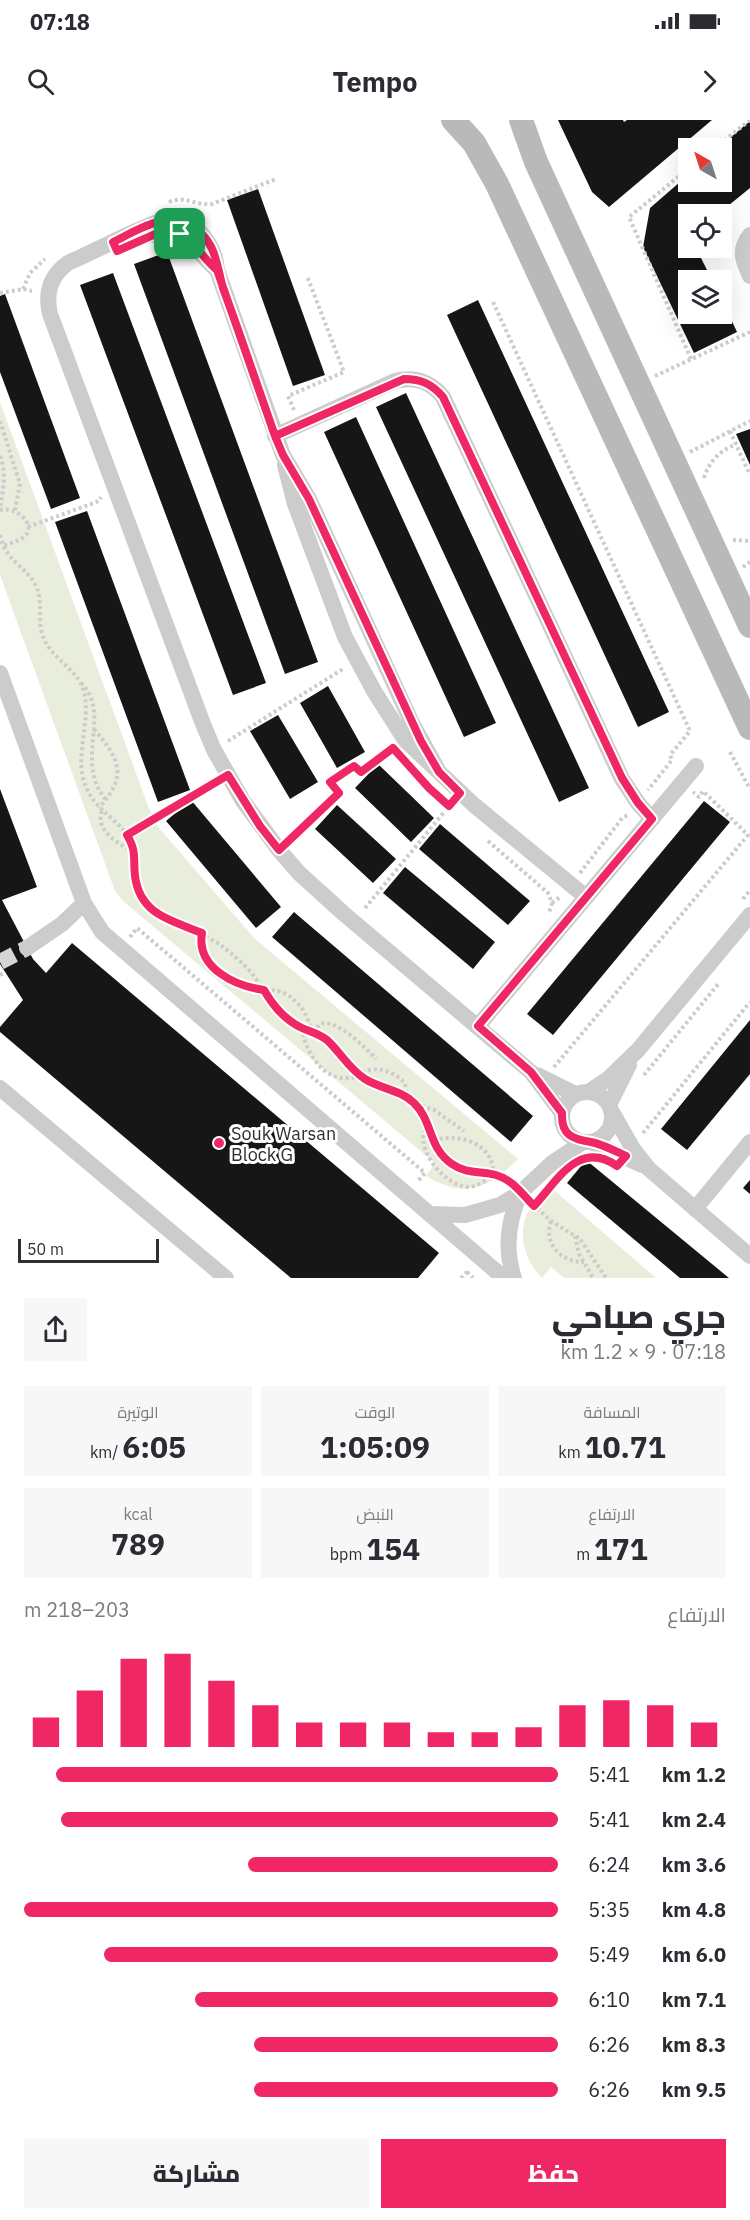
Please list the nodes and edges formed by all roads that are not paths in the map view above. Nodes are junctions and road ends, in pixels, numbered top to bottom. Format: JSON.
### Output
{"nodes":[{"id":1,"x":453,"y":120,"type":"edge"},
{"id":2,"x":521,"y":120,"type":"edge"},
{"id":3,"x":750,"y":235,"type":"edge"},
{"id":4,"x":115,"y":247,"type":"junction"},
{"id":5,"x":750,"y":276,"type":"edge"},
{"id":6,"x":55,"y":323,"type":"junction"},
{"id":7,"x":275,"y":436,"type":"junction"},
{"id":8,"x":283,"y":455,"type":"junction"},
{"id":9,"x":750,"y":626,"type":"edge"},
{"id":10,"x":0,"y":673,"type":"edge"},
{"id":11,"x":750,"y":728,"type":"edge"},
{"id":12,"x":696,"y":766,"type":"dead end"},
{"id":13,"x":439,"y":772,"type":"junction"},
{"id":14,"x":652,"y":819,"type":"junction"},
{"id":15,"x":586,"y":897,"type":"junction"},
{"id":16,"x":84,"y":903,"type":"junction"},
{"id":17,"x":747,"y":920,"type":"edge"},
{"id":18,"x":27,"y":948,"type":"tunnel mouth"},
{"id":19,"x":478,"y":1026,"type":"junction"},
{"id":20,"x":638,"y":1050,"type":"junction"},
{"id":21,"x":538,"y":1075,"type":"junction"},
{"id":22,"x":0,"y":1088,"type":"edge"},
{"id":23,"x":583,"y":1093,"type":"junction"},
{"id":24,"x":611,"y":1109,"type":"junction"},
{"id":25,"x":562,"y":1117,"type":"junction"},
{"id":26,"x":587,"y":1142,"type":"junction"},
{"id":27,"x":750,"y":1142,"type":"edge"},
{"id":28,"x":649,"y":1170,"type":"junction"},
{"id":29,"x":542,"y":1171,"type":"junction"},
{"id":30,"x":522,"y":1192,"type":"junction"},
{"id":31,"x":695,"y":1209,"type":"junction"},
{"id":32,"x":429,"y":1214,"type":"junction"},
{"id":33,"x":750,"y":1256,"type":"edge"},
{"id":34,"x":226,"y":1278,"type":"edge"},
{"id":35,"x":485,"y":1278,"type":"edge"},
{"id":36,"x":499,"y":1278,"type":"edge"},
{"id":37,"x":504,"y":1278,"type":"edge"},
{"id":38,"x":514,"y":1278,"type":"edge"}],
"edges":[{"from":1,"to":11,"type":"street"},
{"from":2,"to":9,"type":"street"},
{"from":3,"to":5,"type":"street"},
{"from":4,"to":6,"type":"street"},
{"from":4,"to":6,"type":"street"},
{"from":4,"to":7,"type":"street"},
{"from":6,"to":19,"type":"street"},
{"from":7,"to":8,"type":"street"},
{"from":7,"to":14,"type":"street"},
{"from":8,"to":13,"type":"street"},
{"from":8,"to":13,"type":"street"},
{"from":10,"to":16,"type":"street"},
{"from":12,"to":14,"type":"street"},
{"from":13,"to":15,"type":"street"},
{"from":14,"to":15,"type":"street"},
{"from":15,"to":19,"type":"street"},
{"from":16,"to":18,"type":"street"},
{"from":16,"to":32,"type":"street"},
{"from":17,"to":20,"type":"street"},
{"from":19,"to":21,"type":"street"},
{"from":20,"to":23,"type":"street"},
{"from":20,"to":24,"type":"street"},
{"from":21,"to":23,"type":"street"},
{"from":21,"to":25,"type":"street"},
{"from":22,"to":34,"type":"street"},
{"from":23,"to":24,"type":"street"},
{"from":23,"to":25,"type":"street"},
{"from":24,"to":26,"type":"street"},
{"from":24,"to":28,"type":"street"},
{"from":25,"to":26,"type":"street"},
{"from":25,"to":29,"type":"street"},
{"from":26,"to":28,"type":"street"},
{"from":26,"to":29,"type":"street"},
{"from":27,"to":31,"type":"street"},
{"from":28,"to":31,"type":"street"},
{"from":29,"to":30,"type":"street"},
{"from":30,"to":32,"type":"street"},
{"from":30,"to":38,"type":"street"},
{"from":31,"to":33,"type":"street"},
{"from":32,"to":37,"type":"street"},
{"from":35,"to":36,"type":"street"}]}
